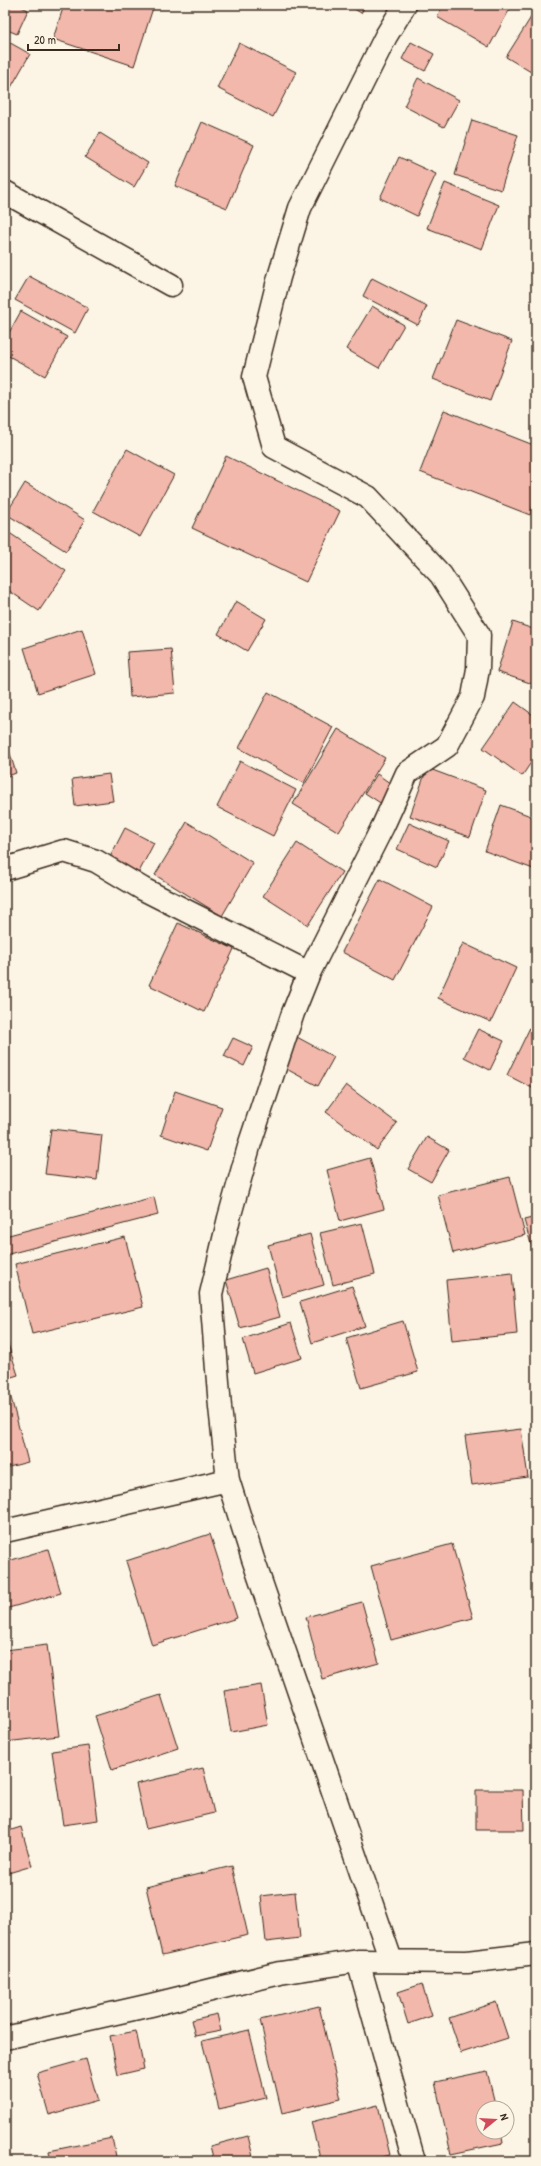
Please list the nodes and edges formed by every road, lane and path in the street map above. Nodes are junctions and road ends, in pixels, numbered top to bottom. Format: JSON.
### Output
{"nodes":[{"id":1,"x":405,"y":5,"type":"edge"},
{"id":2,"x":5,"y":192,"type":"edge"},
{"id":3,"x":170,"y":286,"type":"dead end"},
{"id":4,"x":5,"y":869,"type":"edge"},
{"id":5,"x":309,"y":973,"type":"junction"},
{"id":6,"x":228,"y":1480,"type":"junction"},
{"id":7,"x":5,"y":1531,"type":"edge"},
{"id":8,"x":536,"y":1954,"type":"edge"},
{"id":9,"x":391,"y":1960,"type":"junction"},
{"id":10,"x":358,"y":1961,"type":"junction"},
{"id":11,"x":5,"y":2038,"type":"edge"},
{"id":12,"x":414,"y":2161,"type":"edge"}],
"edges":[{"from":1,"to":5,"type":"street"},
{"from":2,"to":3,"type":"street"},
{"from":4,"to":5,"type":"street"},
{"from":5,"to":6,"type":"street"},
{"from":6,"to":7,"type":"street"},
{"from":6,"to":9,"type":"street"},
{"from":8,"to":9,"type":"street"},
{"from":9,"to":10,"type":"street"},
{"from":10,"to":11,"type":"street"},
{"from":10,"to":12,"type":"street"}]}
